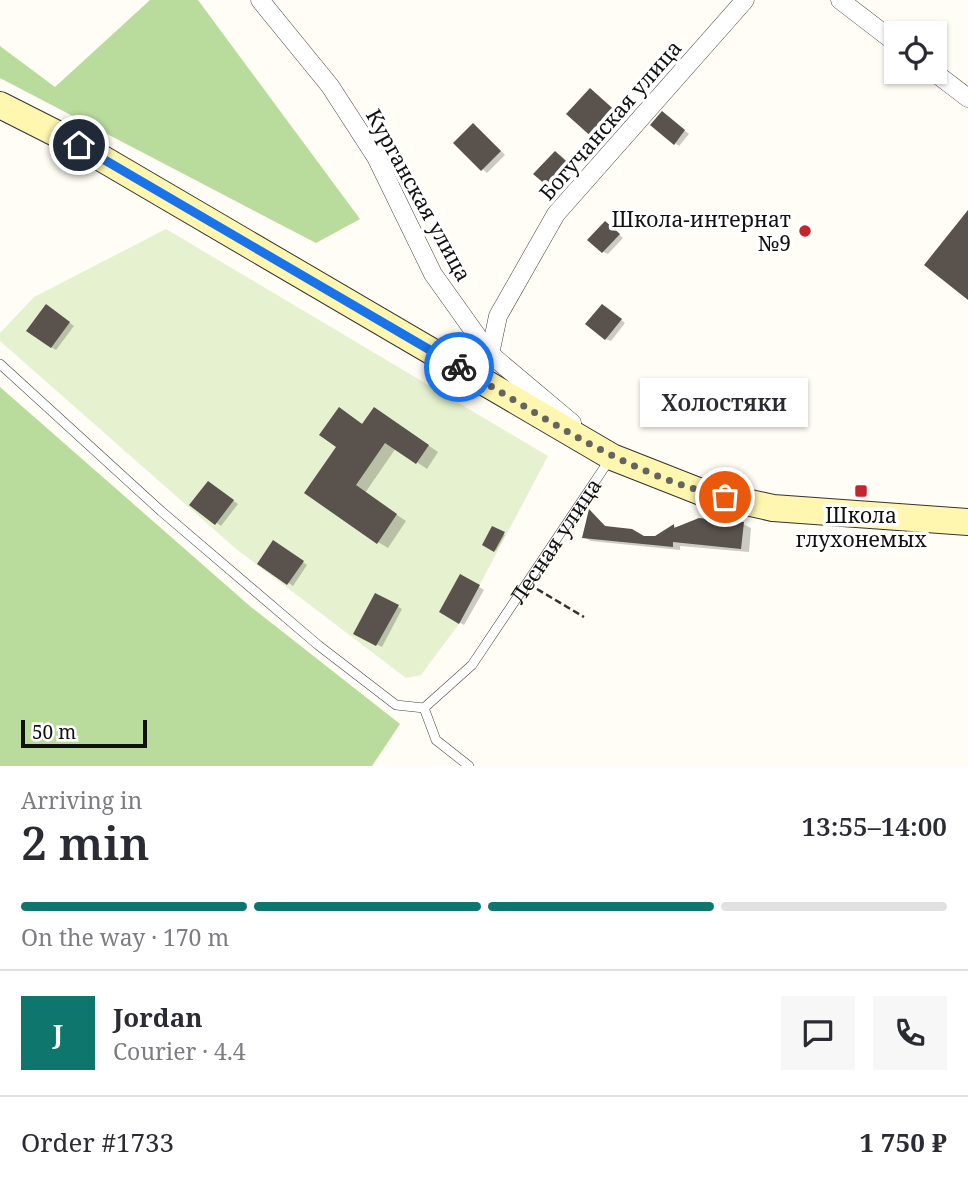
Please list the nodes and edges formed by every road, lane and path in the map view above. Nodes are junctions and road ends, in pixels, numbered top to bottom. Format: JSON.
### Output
{"nodes":[{"id":1,"x":260,"y":0,"type":"edge"},
{"id":2,"x":745,"y":0,"type":"edge"},
{"id":3,"x":840,"y":0,"type":"edge"},
{"id":4,"x":884,"y":34,"type":"edge"},
{"id":5,"x":947,"y":82,"type":"edge"},
{"id":6,"x":968,"y":97,"type":"edge"},
{"id":7,"x":0,"y":105,"type":"edge"},
{"id":8,"x":490,"y":354,"type":"junction"},
{"id":9,"x":0,"y":364,"type":"edge"},
{"id":10,"x":612,"y":457,"type":"junction"},
{"id":11,"x":968,"y":522,"type":"edge"},
{"id":12,"x":529,"y":583,"type":"junction"},
{"id":13,"x":584,"y":617,"type":"dead end"},
{"id":14,"x":424,"y":708,"type":"junction"},
{"id":15,"x":468,"y":766,"type":"edge"}],
"edges":[{"from":1,"to":8,"type":"street","name":"Курганская улица"},
{"from":2,"to":8,"type":"street","name":"Богучанская улица"},
{"from":3,"to":4,"type":"street"},
{"from":5,"to":6,"type":"street"},
{"from":7,"to":10,"type":"main road","name":"Лесная улица"},
{"from":8,"to":10,"type":"street","name":"Курганская улица"},
{"from":9,"to":14,"type":"lane"},
{"from":10,"to":11,"type":"main road"},
{"from":10,"to":12,"type":"lane","name":"Лесная улица"},
{"from":12,"to":13,"type":"path"},
{"from":12,"to":14,"type":"lane","name":"Лесная улица"},
{"from":14,"to":15,"type":"lane"}]}
